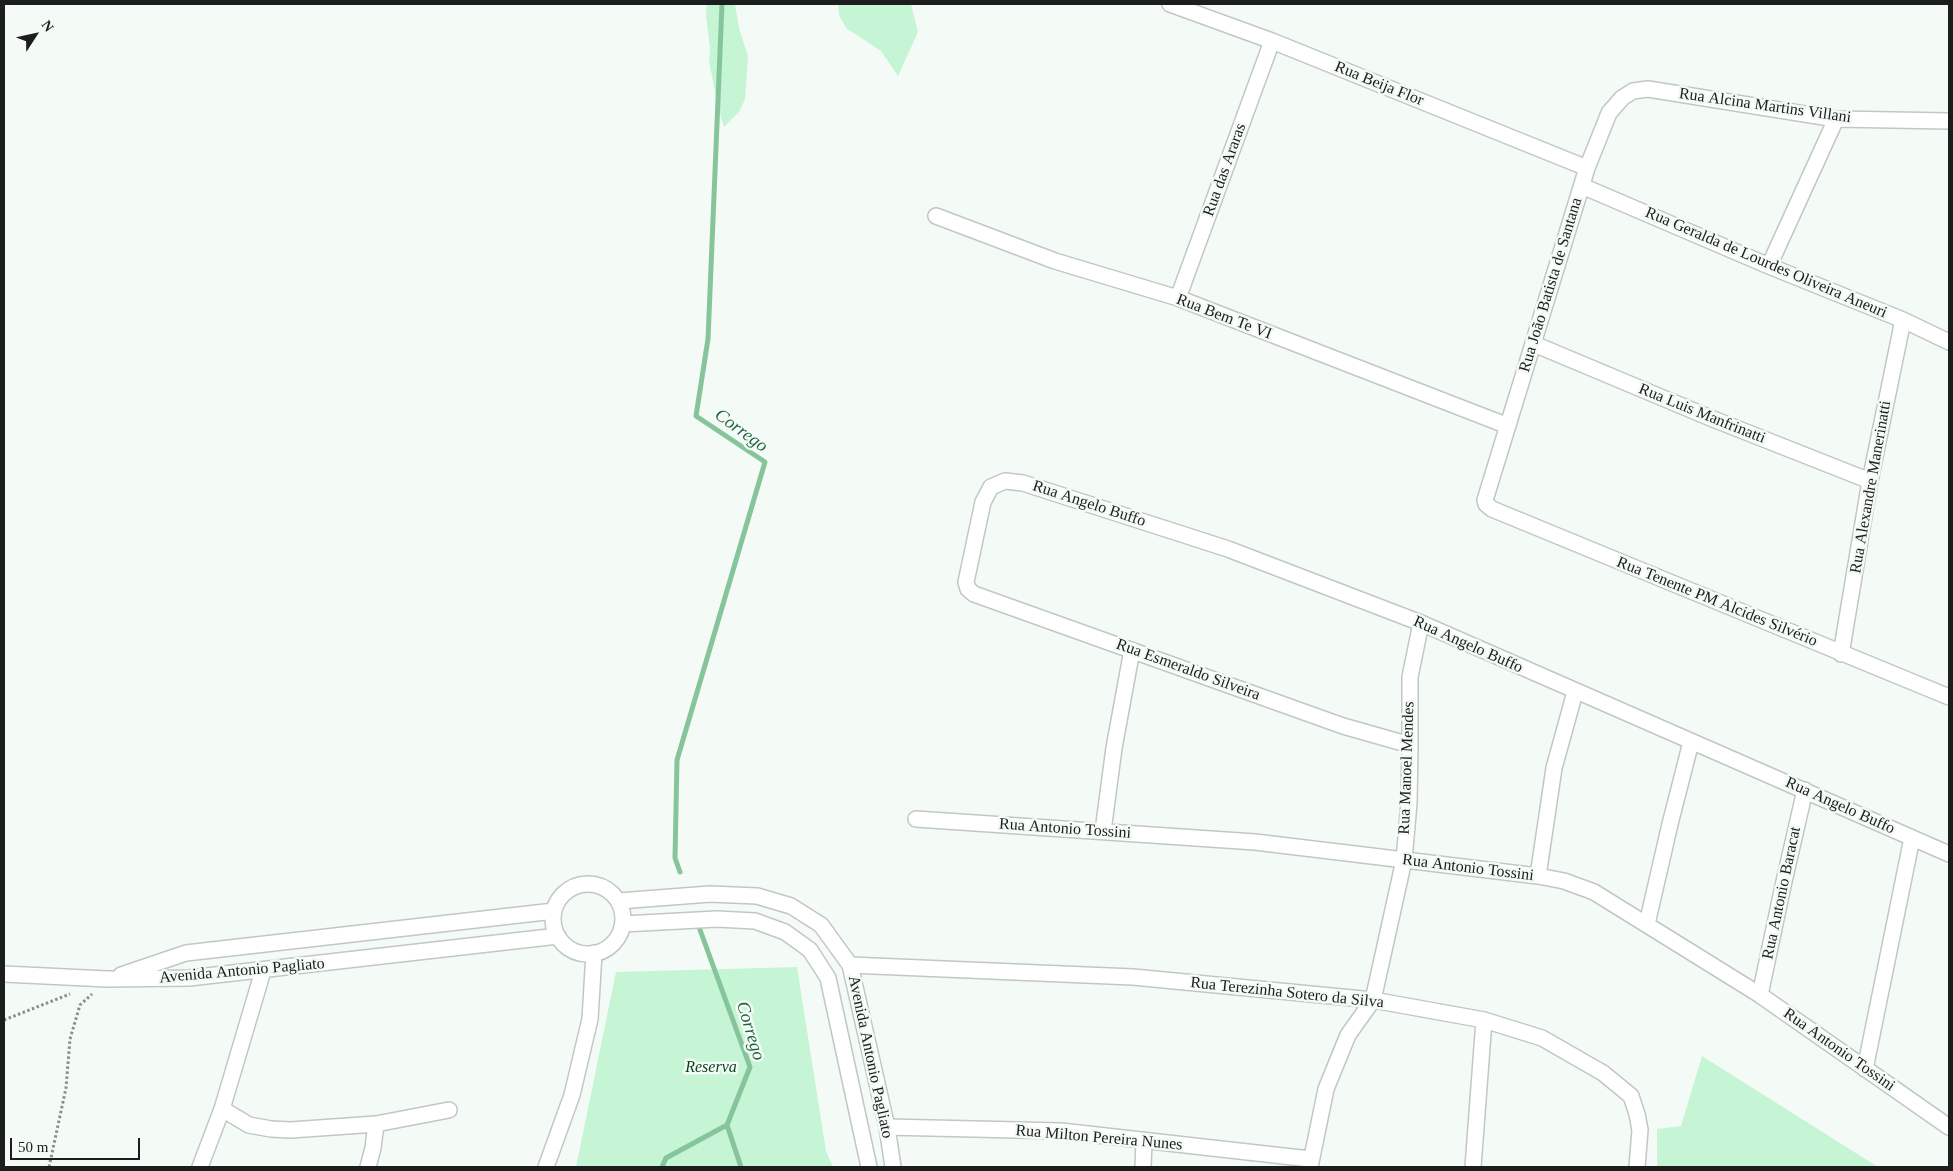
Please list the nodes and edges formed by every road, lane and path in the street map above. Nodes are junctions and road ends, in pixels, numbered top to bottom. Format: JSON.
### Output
{"nodes":[{"id":1,"x":1170,"y":4,"type":"edge"},
{"id":2,"x":1272,"y":41,"type":"junction"},
{"id":3,"x":1648,"y":89,"type":"joint"},
{"id":4,"x":1836,"y":119,"type":"junction"},
{"id":5,"x":1946,"y":120,"type":"edge"},
{"id":6,"x":1587,"y":168,"type":"junction"},
{"id":7,"x":1582,"y":186,"type":"junction"},
{"id":8,"x":936,"y":216,"type":"dead end"},
{"id":9,"x":1769,"y":266,"type":"junction"},
{"id":10,"x":1178,"y":298,"type":"junction"},
{"id":11,"x":1903,"y":320,"type":"junction"},
{"id":12,"x":1949,"y":342,"type":"edge"},
{"id":13,"x":1534,"y":344,"type":"junction"},
{"id":14,"x":1508,"y":426,"type":"junction"},
{"id":15,"x":1870,"y":481,"type":"junction"},
{"id":16,"x":1486,"y":504,"type":"joint"},
{"id":17,"x":968,"y":589,"type":"joint"},
{"id":18,"x":1421,"y":623,"type":"junction"},
{"id":19,"x":1132,"y":650,"type":"junction"},
{"id":20,"x":1841,"y":654,"type":"junction"},
{"id":21,"x":1575,"y":692,"type":"junction"},
{"id":22,"x":1949,"y":697,"type":"edge"},
{"id":23,"x":1691,"y":742,"type":"junction"},
{"id":24,"x":1410,"y":745,"type":"junction"},
{"id":25,"x":1805,"y":790,"type":"junction"},
{"id":26,"x":916,"y":819,"type":"dead end"},
{"id":27,"x":1102,"y":831,"type":"junction"},
{"id":28,"x":1912,"y":838,"type":"junction"},
{"id":29,"x":1949,"y":854,"type":"edge"},
{"id":30,"x":1404,"y":860,"type":"junction"},
{"id":31,"x":1538,"y":876,"type":"junction"},
{"id":32,"x":619,"y":901,"type":"junction"},
{"id":33,"x":554,"y":911,"type":"junction"},
{"id":34,"x":623,"y":924,"type":"junction"},
{"id":35,"x":1647,"y":924,"type":"junction"},
{"id":36,"x":558,"y":936,"type":"junction"},
{"id":37,"x":594,"y":954,"type":"junction"},
{"id":38,"x":850,"y":965,"type":"junction"},
{"id":39,"x":262,"y":971,"type":"junction"},
{"id":40,"x":4,"y":974,"type":"edge"},
{"id":41,"x":107,"y":979,"type":"junction"},
{"id":42,"x":73,"y":993,"type":"dead end"},
{"id":43,"x":1760,"y":995,"type":"junction"},
{"id":44,"x":1373,"y":1000,"type":"junction"},
{"id":45,"x":4,"y":1020,"type":"edge"},
{"id":46,"x":1484,"y":1020,"type":"junction"},
{"id":47,"x":1865,"y":1069,"type":"junction"},
{"id":48,"x":222,"y":1109,"type":"junction"},
{"id":49,"x":449,"y":1110,"type":"dead end"},
{"id":50,"x":376,"y":1124,"type":"junction"},
{"id":51,"x":887,"y":1127,"type":"junction"},
{"id":52,"x":1949,"y":1127,"type":"edge"},
{"id":53,"x":1144,"y":1140,"type":"junction"},
{"id":54,"x":1310,"y":1163,"type":"edge"},
{"id":55,"x":49,"y":1167,"type":"edge"},
{"id":56,"x":200,"y":1167,"type":"edge"},
{"id":57,"x":368,"y":1167,"type":"edge"},
{"id":58,"x":546,"y":1167,"type":"edge"},
{"id":59,"x":870,"y":1167,"type":"edge"},
{"id":60,"x":893,"y":1167,"type":"edge"},
{"id":61,"x":1143,"y":1167,"type":"edge"},
{"id":62,"x":1473,"y":1167,"type":"edge"},
{"id":63,"x":1637,"y":1167,"type":"edge"}],
"edges":[{"from":1,"to":2,"type":"street","name":"Rua Beija Flor"},
{"from":2,"to":6,"type":"street","name":"Rua Beija Flor"},
{"from":2,"to":10,"type":"street","name":"Rua das Araras"},
{"from":3,"to":4,"type":"street","name":"Rua Alcina Martins Villani"},
{"from":3,"to":6,"type":"street","name":"Rua João Batista de Santana"},
{"from":4,"to":5,"type":"street","name":"Rua Alcina Martins Villani"},
{"from":4,"to":9,"type":"street"},
{"from":6,"to":7,"type":"street","name":"Rua João Batista de Santana"},
{"from":7,"to":9,"type":"street","name":"Rua Geralda de Lourdes Oliveira Aneuri"},
{"from":7,"to":13,"type":"street","name":"Rua João Batista de Santana"},
{"from":8,"to":10,"type":"street","name":"Rua Bem Te VI"},
{"from":9,"to":11,"type":"street","name":"Rua Geralda de Lourdes Oliveira Aneuri"},
{"from":10,"to":14,"type":"street","name":"Rua Bem Te VI"},
{"from":11,"to":12,"type":"street","name":"Rua Geralda de Lourdes Oliveira Aneuri"},
{"from":11,"to":15,"type":"street","name":"Rua Alexandre Manerinatti"},
{"from":13,"to":14,"type":"street","name":"Rua João Batista de Santana"},
{"from":13,"to":15,"type":"street","name":"Rua Luis Manfrinatti"},
{"from":14,"to":16,"type":"street","name":"Rua João Batista de Santana"},
{"from":15,"to":20,"type":"street","name":"Rua Alexandre Manerinatti"},
{"from":16,"to":20,"type":"street","name":"Rua Tenente PM Alcides Silvério"},
{"from":17,"to":18,"type":"street","name":"Rua Angelo Buffo"},
{"from":17,"to":19,"type":"street","name":"Rua Esmeraldo Silveira"},
{"from":18,"to":21,"type":"street","name":"Rua Angelo Buffo"},
{"from":18,"to":24,"type":"street","name":"Rua Manoel Mendes"},
{"from":19,"to":24,"type":"street","name":"Rua Esmeraldo Silveira"},
{"from":19,"to":27,"type":"street"},
{"from":20,"to":22,"type":"street","name":"Rua Tenente PM Alcides Silvério"},
{"from":21,"to":23,"type":"street","name":"Rua Angelo Buffo"},
{"from":21,"to":31,"type":"street"},
{"from":23,"to":25,"type":"street","name":"Rua Angelo Buffo"},
{"from":23,"to":35,"type":"street"},
{"from":24,"to":30,"type":"street","name":"Rua Manoel Mendes"},
{"from":25,"to":28,"type":"street","name":"Rua Angelo Buffo"},
{"from":25,"to":43,"type":"street","name":"Rua Antonio Baracat"},
{"from":26,"to":27,"type":"street","name":"Rua Antonio Tossini"},
{"from":27,"to":30,"type":"street","name":"Rua Antonio Tossini"},
{"from":28,"to":29,"type":"street","name":"Rua Angelo Buffo"},
{"from":28,"to":47,"type":"street"},
{"from":30,"to":31,"type":"street","name":"Rua Antonio Tossini"},
{"from":30,"to":44,"type":"street","name":"Rua Manoel Mendes"},
{"from":31,"to":35,"type":"street","name":"Rua Antonio Tossini"},
{"from":32,"to":33,"type":"street"},
{"from":32,"to":34,"type":"street"},
{"from":32,"to":38,"type":"street","name":"Avenida Antonio Pagliato"},
{"from":33,"to":36,"type":"street"},
{"from":33,"to":41,"type":"street","name":"Avenida Antonio Pagliato"},
{"from":34,"to":37,"type":"street"},
{"from":34,"to":59,"type":"street","name":"Avenida Antonio Pagliato"},
{"from":35,"to":43,"type":"street","name":"Rua Antonio Tossini"},
{"from":36,"to":37,"type":"street"},
{"from":36,"to":39,"type":"street","name":"Avenida Antonio Pagliato"},
{"from":37,"to":58,"type":"street"},
{"from":38,"to":44,"type":"street","name":"Rua Terezinha Sotero da Silva"},
{"from":38,"to":51,"type":"street","name":"Avenida Antonio Pagliato"},
{"from":39,"to":41,"type":"street","name":"Avenida Antonio Pagliato"},
{"from":39,"to":48,"type":"street"},
{"from":40,"to":41,"type":"street"},
{"from":41,"to":55,"type":"path"},
{"from":42,"to":45,"type":"path"},
{"from":43,"to":47,"type":"street","name":"Rua Antonio Tossini"},
{"from":44,"to":46,"type":"street","name":"Rua Terezinha Sotero da Silva"},
{"from":44,"to":54,"type":"street","name":"Rua Manoel Mendes"},
{"from":46,"to":62,"type":"street"},
{"from":46,"to":63,"type":"street","name":"Rua Terezinha Sotero da Silva"},
{"from":47,"to":52,"type":"street","name":"Rua Antonio Tossini"},
{"from":48,"to":50,"type":"street"},
{"from":48,"to":56,"type":"street"},
{"from":49,"to":50,"type":"street"},
{"from":50,"to":57,"type":"street"},
{"from":51,"to":53,"type":"street","name":"Rua Milton Pereira Nunes"},
{"from":51,"to":60,"type":"street","name":"Avenida Antonio Pagliato"},
{"from":53,"to":54,"type":"street","name":"Rua Milton Pereira Nunes"},
{"from":53,"to":61,"type":"street"}]}
